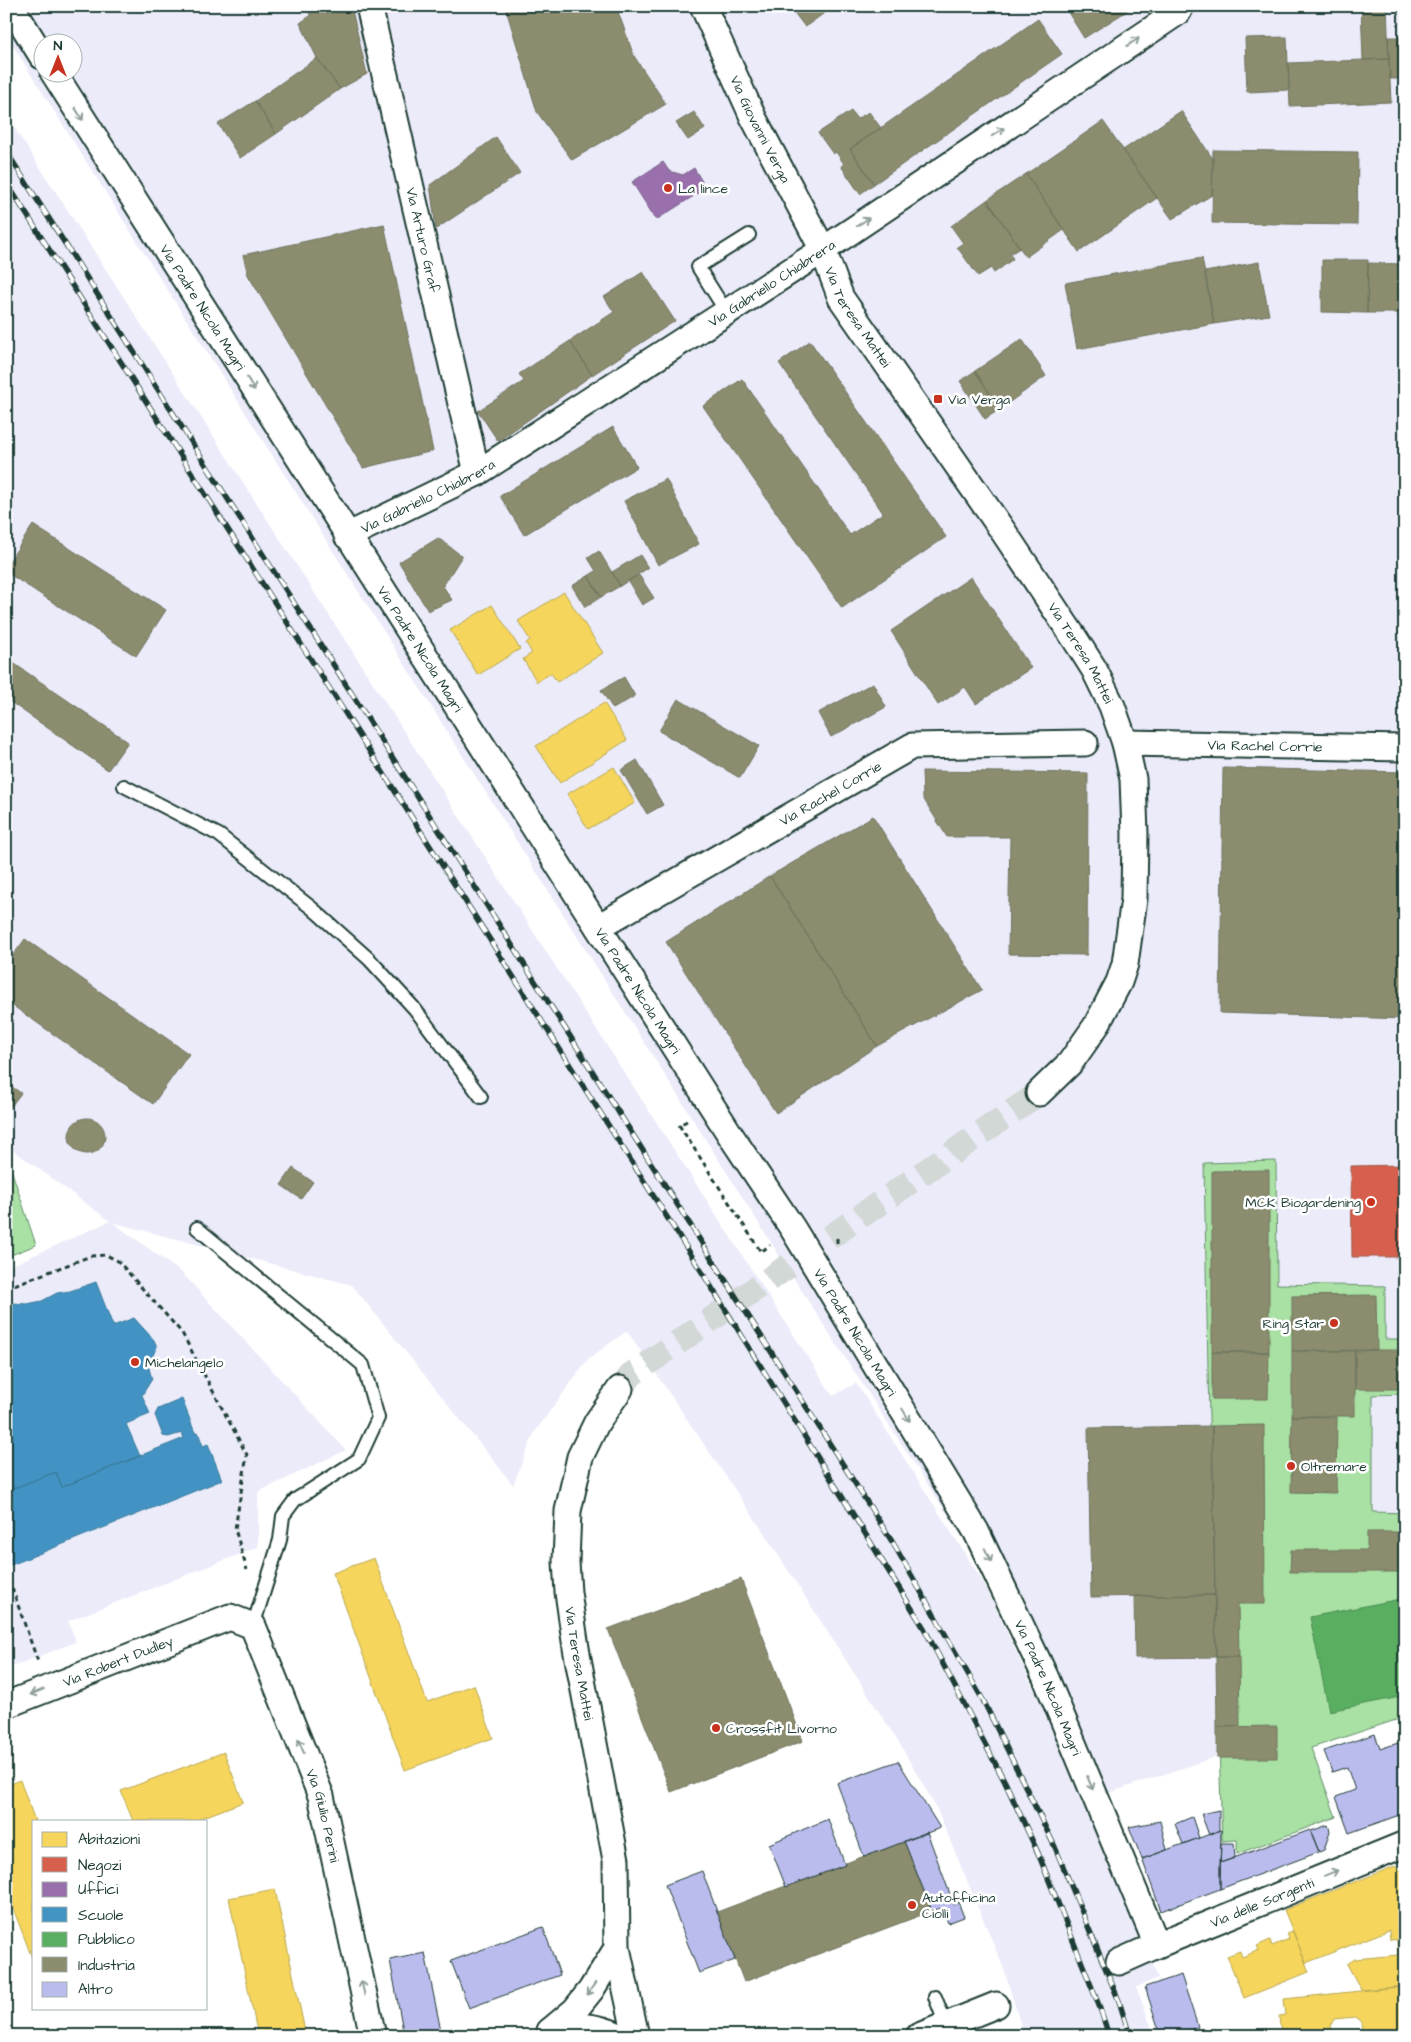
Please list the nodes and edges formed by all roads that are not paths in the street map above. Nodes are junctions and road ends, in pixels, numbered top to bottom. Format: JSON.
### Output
{"nodes":[{"id":1,"x":11,"y":6,"type":"edge"},
{"id":2,"x":369,"y":6,"type":"edge"},
{"id":3,"x":703,"y":6,"type":"edge"},
{"id":4,"x":1181,"y":6,"type":"edge"},
{"id":5,"x":32,"y":40,"type":"edge"},
{"id":6,"x":59,"y":82,"type":"edge"},
{"id":7,"x":749,"y":235,"type":"dead end"},
{"id":8,"x":823,"y":250,"type":"junction"},
{"id":9,"x":726,"y":312,"type":"junction"},
{"id":10,"x":477,"y":473,"type":"junction"},
{"id":11,"x":347,"y":536,"type":"junction"},
{"id":12,"x":1085,"y":743,"type":"dead end"},
{"id":13,"x":1125,"y":743,"type":"junction"},
{"id":14,"x":1405,"y":748,"type":"edge"},
{"id":15,"x":124,"y":786,"type":"dead end"},
{"id":16,"x":598,"y":926,"type":"junction"},
{"id":17,"x":1039,"y":1093,"type":"tunnel mouth"},
{"id":18,"x":480,"y":1097,"type":"dead end"},
{"id":19,"x":197,"y":1228,"type":"dead end"},
{"id":20,"x":620,"y":1390,"type":"tunnel mouth"},
{"id":21,"x":253,"y":1626,"type":"junction"},
{"id":22,"x":6,"y":1705,"type":"edge"},
{"id":23,"x":1405,"y":1844,"type":"edge"},
{"id":24,"x":1156,"y":1944,"type":"junction"},
{"id":25,"x":617,"y":1948,"type":"junction"},
{"id":26,"x":1119,"y":1962,"type":"dead end"},
{"id":27,"x":935,"y":1997,"type":"dead end"},
{"id":28,"x":996,"y":2005,"type":"dead end"},
{"id":29,"x":946,"y":2025,"type":"junction"},
{"id":30,"x":546,"y":2033,"type":"edge"},
{"id":31,"x":373,"y":2036,"type":"edge"},
{"id":32,"x":619,"y":2036,"type":"edge"},
{"id":33,"x":636,"y":2036,"type":"edge"},
{"id":34,"x":919,"y":2036,"type":"edge"}],
"edges":[{"from":1,"to":5,"type":"street"},
{"from":2,"to":10,"type":"street","name":"Via Arturo Graf"},
{"from":3,"to":8,"type":"street","name":"Via Giovanni Verga"},
{"from":8,"to":4,"type":"street","name":"Via Gabriello Chiabrera","one_way":true},
{"from":6,"to":11,"type":"street","name":"Via Padre Nicola Magri","one_way":true},
{"from":7,"to":9,"type":"lane"},
{"from":8,"to":9,"type":"street","name":"Via Gabriello Chiabrera"},
{"from":8,"to":13,"type":"street","name":"Via Teresa Mattei"},
{"from":9,"to":10,"type":"street","name":"Via Gabriello Chiabrera"},
{"from":10,"to":11,"type":"street","name":"Via Gabriello Chiabrera"},
{"from":11,"to":16,"type":"street","name":"Via Padre Nicola Magri"},
{"from":12,"to":16,"type":"street","name":"Via Rachel Corrie"},
{"from":13,"to":14,"type":"street","name":"Via Rachel Corrie"},
{"from":13,"to":17,"type":"street","name":"Via Teresa Mattei"},
{"from":15,"to":18,"type":"lane"},
{"from":16,"to":24,"type":"street","name":"Via Padre Nicola Magri","one_way":true},
{"from":19,"to":21,"type":"lane"},
{"from":20,"to":25,"type":"street","name":"Via Teresa Mattei"},
{"from":21,"to":22,"type":"street","name":"Via Robert Dudley","one_way":true},
{"from":31,"to":21,"type":"street","name":"Via Giulio Perini","one_way":true},
{"from":24,"to":23,"type":"street","name":"Via delle Sorgenti","one_way":true},
{"from":24,"to":26,"type":"street","name":"Via delle Sorgenti"},
{"from":25,"to":30,"type":"street","one_way":true},
{"from":25,"to":33,"type":"street","name":"Via Teresa Mattei"},
{"from":27,"to":29,"type":"lane"},
{"from":28,"to":29,"type":"street"},
{"from":29,"to":34,"type":"street"},
{"from":30,"to":32,"type":"street"}]}
